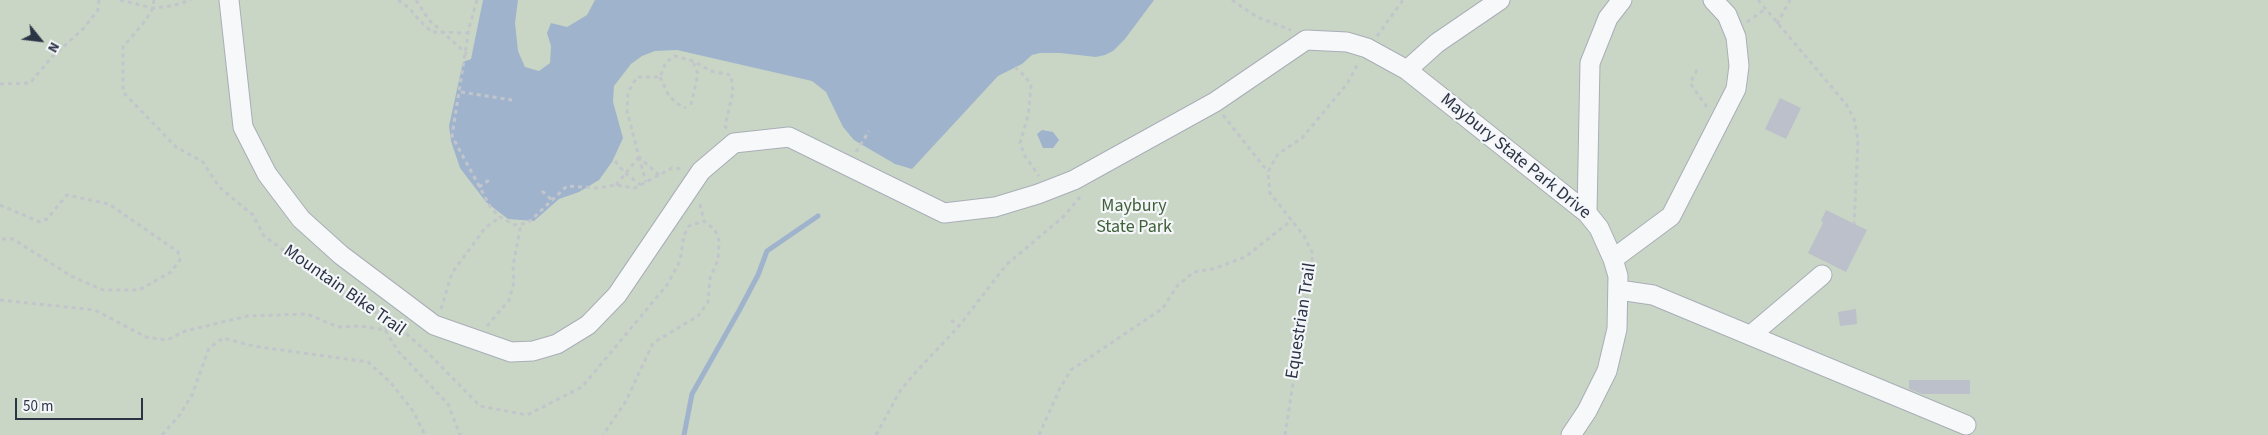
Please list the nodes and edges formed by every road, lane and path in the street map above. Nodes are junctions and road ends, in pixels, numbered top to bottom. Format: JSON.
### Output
{"nodes":[{"id":1,"x":99,"y":0,"type":"edge"},
{"id":2,"x":120,"y":0,"type":"edge"},
{"id":3,"x":154,"y":0,"type":"edge"},
{"id":4,"x":191,"y":0,"type":"edge"},
{"id":5,"x":229,"y":0,"type":"edge"},
{"id":6,"x":398,"y":0,"type":"edge"},
{"id":7,"x":416,"y":0,"type":"edge"},
{"id":8,"x":477,"y":0,"type":"edge"},
{"id":9,"x":1232,"y":0,"type":"edge"},
{"id":10,"x":1403,"y":0,"type":"edge"},
{"id":11,"x":1500,"y":0,"type":"edge"},
{"id":12,"x":1622,"y":0,"type":"edge"},
{"id":13,"x":1713,"y":0,"type":"edge"},
{"id":14,"x":1758,"y":0,"type":"edge"},
{"id":15,"x":1790,"y":0,"type":"edge"},
{"id":16,"x":153,"y":8,"type":"junction"},
{"id":17,"x":1777,"y":24,"type":"junction"},
{"id":18,"x":469,"y":33,"type":"junction"},
{"id":19,"x":444,"y":34,"type":"junction"},
{"id":20,"x":1306,"y":40,"type":"junction"},
{"id":21,"x":1367,"y":48,"type":"junction"},
{"id":22,"x":466,"y":56,"type":"junction"},
{"id":23,"x":693,"y":61,"type":"junction"},
{"id":24,"x":1401,"y":66,"type":"junction"},
{"id":25,"x":1015,"y":67,"type":"dead end"},
{"id":26,"x":1696,"y":70,"type":"dead end"},
{"id":27,"x":660,"y":77,"type":"junction"},
{"id":28,"x":0,"y":84,"type":"edge"},
{"id":29,"x":461,"y":92,"type":"junction"},
{"id":30,"x":512,"y":100,"type":"dead end"},
{"id":31,"x":1215,"y":102,"type":"junction"},
{"id":32,"x":692,"y":105,"type":"dead end"},
{"id":33,"x":686,"y":108,"type":"dead end"},
{"id":34,"x":1720,"y":120,"type":"junction"},
{"id":35,"x":869,"y":131,"type":"dead end"},
{"id":36,"x":734,"y":143,"type":"junction"},
{"id":37,"x":855,"y":154,"type":"dead end"},
{"id":38,"x":639,"y":157,"type":"junction"},
{"id":39,"x":615,"y":161,"type":"dead end"},
{"id":40,"x":700,"y":170,"type":"junction"},
{"id":41,"x":1268,"y":172,"type":"junction"},
{"id":42,"x":625,"y":173,"type":"junction"},
{"id":43,"x":659,"y":175,"type":"junction"},
{"id":44,"x":1078,"y":178,"type":"junction"},
{"id":45,"x":489,"y":180,"type":"dead end"},
{"id":46,"x":646,"y":182,"type":"junction"},
{"id":47,"x":616,"y":185,"type":"junction"},
{"id":48,"x":640,"y":185,"type":"junction"},
{"id":49,"x":479,"y":187,"type":"junction"},
{"id":50,"x":1046,"y":190,"type":"junction"},
{"id":51,"x":542,"y":191,"type":"dead end"},
{"id":52,"x":552,"y":200,"type":"junction"},
{"id":53,"x":699,"y":201,"type":"dead end"},
{"id":54,"x":0,"y":205,"type":"edge"},
{"id":55,"x":1587,"y":213,"type":"junction"},
{"id":56,"x":500,"y":217,"type":"junction"},
{"id":57,"x":1292,"y":220,"type":"junction"},
{"id":58,"x":704,"y":221,"type":"junction"},
{"id":59,"x":521,"y":224,"type":"junction"},
{"id":60,"x":1854,"y":224,"type":"dead end"},
{"id":61,"x":0,"y":239,"type":"edge"},
{"id":62,"x":1613,"y":259,"type":"junction"},
{"id":63,"x":1822,"y":275,"type":"dead end"},
{"id":64,"x":1619,"y":290,"type":"junction"},
{"id":65,"x":0,"y":300,"type":"edge"},
{"id":66,"x":951,"y":320,"type":"dead end"},
{"id":67,"x":434,"y":325,"type":"junction"},
{"id":68,"x":959,"y":326,"type":"junction"},
{"id":69,"x":1751,"y":335,"type":"junction"},
{"id":70,"x":479,"y":342,"type":"junction"},
{"id":71,"x":1966,"y":425,"type":"dead end"},
{"id":72,"x":162,"y":435,"type":"edge"},
{"id":73,"x":425,"y":435,"type":"edge"},
{"id":74,"x":460,"y":435,"type":"edge"},
{"id":75,"x":602,"y":435,"type":"edge"},
{"id":76,"x":876,"y":435,"type":"edge"},
{"id":77,"x":1040,"y":435,"type":"edge"},
{"id":78,"x":1285,"y":435,"type":"edge"},
{"id":79,"x":1571,"y":435,"type":"edge"}],
"edges":[{"from":1,"to":28,"type":"path"},
{"from":2,"to":16,"type":"path"},
{"from":3,"to":16,"type":"path","name":"Mountain Bike Trail"},
{"from":4,"to":16,"type":"path"},
{"from":5,"to":67,"type":"lane"},
{"from":6,"to":19,"type":"path"},
{"from":7,"to":19,"type":"path"},
{"from":8,"to":18,"type":"path"},
{"from":9,"to":20,"type":"path"},
{"from":10,"to":21,"type":"path"},
{"from":11,"to":24,"type":"lane"},
{"from":12,"to":55,"type":"lane"},
{"from":13,"to":34,"type":"lane"},
{"from":14,"to":17,"type":"path"},
{"from":15,"to":17,"type":"path"},
{"from":16,"to":58,"type":"path","name":"Mountain Bike Trail"},
{"from":17,"to":60,"type":"path"},
{"from":18,"to":19,"type":"path"},
{"from":18,"to":22,"type":"path"},
{"from":19,"to":22,"type":"path"},
{"from":20,"to":21,"type":"lane","name":"Maybury State Park Drive"},
{"from":20,"to":31,"type":"lane"},
{"from":21,"to":24,"type":"lane","name":"Maybury State Park Drive"},
{"from":21,"to":41,"type":"path"},
{"from":22,"to":29,"type":"path"},
{"from":23,"to":27,"type":"path"},
{"from":23,"to":32,"type":"path"},
{"from":23,"to":36,"type":"path"},
{"from":24,"to":55,"type":"lane","name":"Maybury State Park Drive"},
{"from":25,"to":50,"type":"path"},
{"from":26,"to":34,"type":"path"},
{"from":27,"to":33,"type":"path"},
{"from":27,"to":38,"type":"path"},
{"from":29,"to":30,"type":"path"},
{"from":29,"to":49,"type":"path"},
{"from":31,"to":41,"type":"path"},
{"from":31,"to":44,"type":"lane"},
{"from":34,"to":62,"type":"lane"},
{"from":35,"to":37,"type":"path"},
{"from":36,"to":40,"type":"lane"},
{"from":36,"to":50,"type":"lane"},
{"from":38,"to":42,"type":"path"},
{"from":38,"to":43,"type":"path"},
{"from":38,"to":46,"type":"path"},
{"from":39,"to":42,"type":"path"},
{"from":40,"to":43,"type":"path"},
{"from":40,"to":70,"type":"lane"},
{"from":41,"to":57,"type":"path","name":"Equestrian Trail"},
{"from":42,"to":47,"type":"path"},
{"from":42,"to":48,"type":"path"},
{"from":43,"to":46,"type":"path"},
{"from":44,"to":50,"type":"lane"},
{"from":44,"to":68,"type":"path"},
{"from":45,"to":49,"type":"path"},
{"from":46,"to":48,"type":"path"},
{"from":47,"to":48,"type":"path"},
{"from":47,"to":52,"type":"path"},
{"from":49,"to":56,"type":"path"},
{"from":51,"to":52,"type":"path"},
{"from":52,"to":59,"type":"path"},
{"from":53,"to":58,"type":"path"},
{"from":54,"to":61,"type":"path"},
{"from":55,"to":62,"type":"lane","name":"Maybury State Park Drive"},
{"from":56,"to":59,"type":"path"},
{"from":56,"to":67,"type":"path"},
{"from":57,"to":77,"type":"path"},
{"from":57,"to":78,"type":"path","name":"Equestrian Trail"},
{"from":58,"to":75,"type":"path"},
{"from":59,"to":70,"type":"path"},
{"from":62,"to":64,"type":"lane","name":"Maybury State Park Drive"},
{"from":63,"to":69,"type":"lane"},
{"from":64,"to":69,"type":"lane"},
{"from":64,"to":79,"type":"lane","name":"Maybury State Park Drive"},
{"from":65,"to":74,"type":"path","name":"Mountain Bike Trail"},
{"from":66,"to":68,"type":"path"},
{"from":67,"to":70,"type":"lane"},
{"from":68,"to":76,"type":"path"},
{"from":69,"to":71,"type":"lane"},
{"from":72,"to":73,"type":"path"}]}
